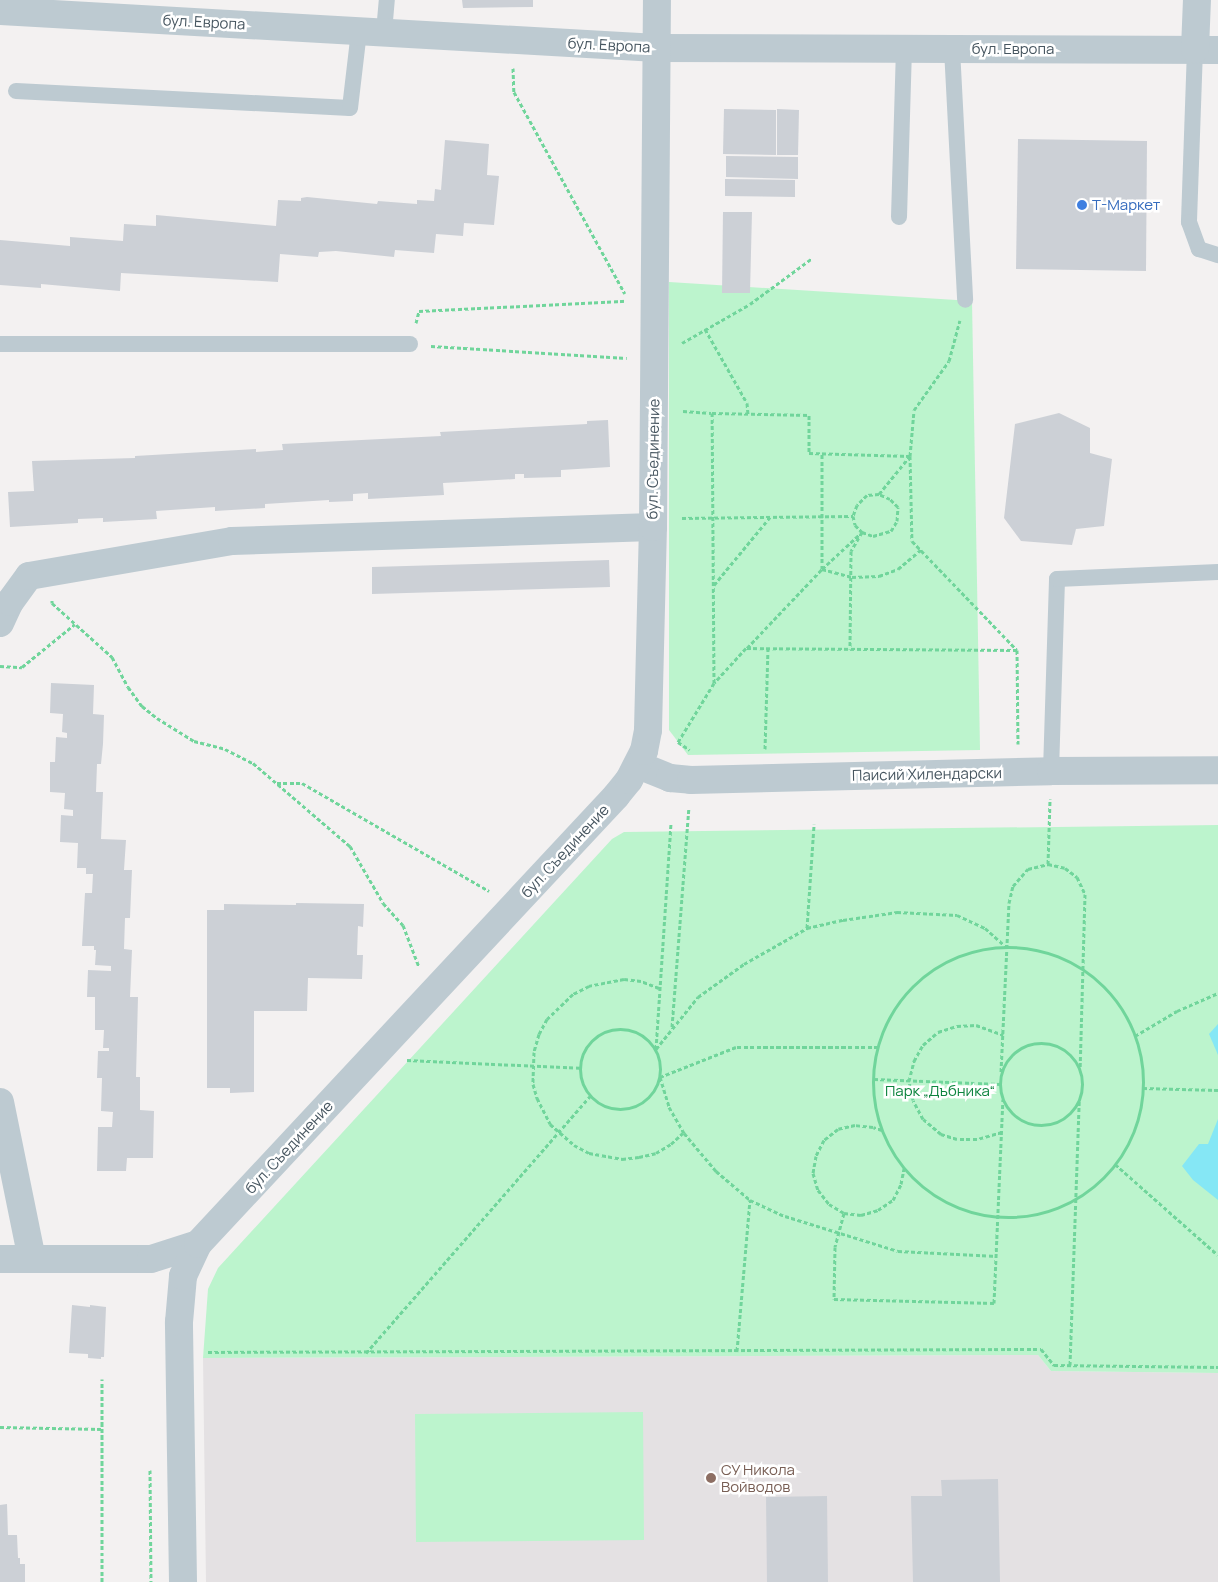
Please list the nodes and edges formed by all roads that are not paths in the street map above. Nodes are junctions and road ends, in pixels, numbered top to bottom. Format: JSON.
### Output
{"nodes":[{"id":1,"x":386,"y":0,"type":"edge"},
{"id":2,"x":658,"y":0,"type":"edge"},
{"id":3,"x":1198,"y":0,"type":"edge"},
{"id":4,"x":0,"y":11,"type":"edge"},
{"id":5,"x":371,"y":32,"type":"junction"},
{"id":6,"x":657,"y":48,"type":"junction"},
{"id":7,"x":904,"y":49,"type":"junction"},
{"id":8,"x":952,"y":49,"type":"junction"},
{"id":9,"x":1207,"y":50,"type":"edge"},
{"id":10,"x":16,"y":91,"type":"dead end"},
{"id":11,"x":899,"y":217,"type":"dead end"},
{"id":12,"x":1218,"y":255,"type":"edge"},
{"id":13,"x":965,"y":300,"type":"road end"},
{"id":14,"x":0,"y":344,"type":"edge"},
{"id":15,"x":410,"y":344,"type":"road end"},
{"id":16,"x":653,"y":527,"type":"junction"},
{"id":17,"x":1218,"y":572,"type":"edge"},
{"id":18,"x":0,"y":623,"type":"edge"},
{"id":19,"x":638,"y":765,"type":"junction"},
{"id":20,"x":1218,"y":770,"type":"edge"},
{"id":21,"x":1051,"y":784,"type":"junction"},
{"id":22,"x":0,"y":1102,"type":"edge"},
{"id":23,"x":198,"y":1244,"type":"junction"},
{"id":24,"x":0,"y":1259,"type":"edge"},
{"id":25,"x":32,"y":1259,"type":"junction"},
{"id":26,"x":183,"y":1582,"type":"edge"}],
"edges":[{"from":1,"to":5,"type":"lane"},
{"from":2,"to":6,"type":"street","name":"бул. Съединение"},
{"from":3,"to":9,"type":"street"},
{"from":4,"to":5,"type":"street","name":"бул. Европа"},
{"from":5,"to":6,"type":"street","name":"бул. Европа"},
{"from":5,"to":10,"type":"lane"},
{"from":6,"to":7,"type":"street","name":"бул. Европа"},
{"from":6,"to":16,"type":"street","name":"бул. Съединение"},
{"from":7,"to":8,"type":"street","name":"бул. Европа"},
{"from":7,"to":11,"type":"lane"},
{"from":8,"to":9,"type":"street","name":"бул. Европа"},
{"from":8,"to":13,"type":"lane"},
{"from":9,"to":12,"type":"lane"},
{"from":14,"to":15,"type":"lane"},
{"from":16,"to":18,"type":"street"},
{"from":16,"to":19,"type":"street","name":"бул. Съединение"},
{"from":17,"to":21,"type":"lane"},
{"from":19,"to":21,"type":"street","name":"Паисий Хилендарски"},
{"from":19,"to":23,"type":"street","name":"бул. Съединение"},
{"from":20,"to":21,"type":"street","name":"Паисий Хилендарски"},
{"from":22,"to":25,"type":"street"},
{"from":23,"to":25,"type":"street"},
{"from":23,"to":26,"type":"street","name":"бул. Съединение"},
{"from":24,"to":25,"type":"street"}]}
